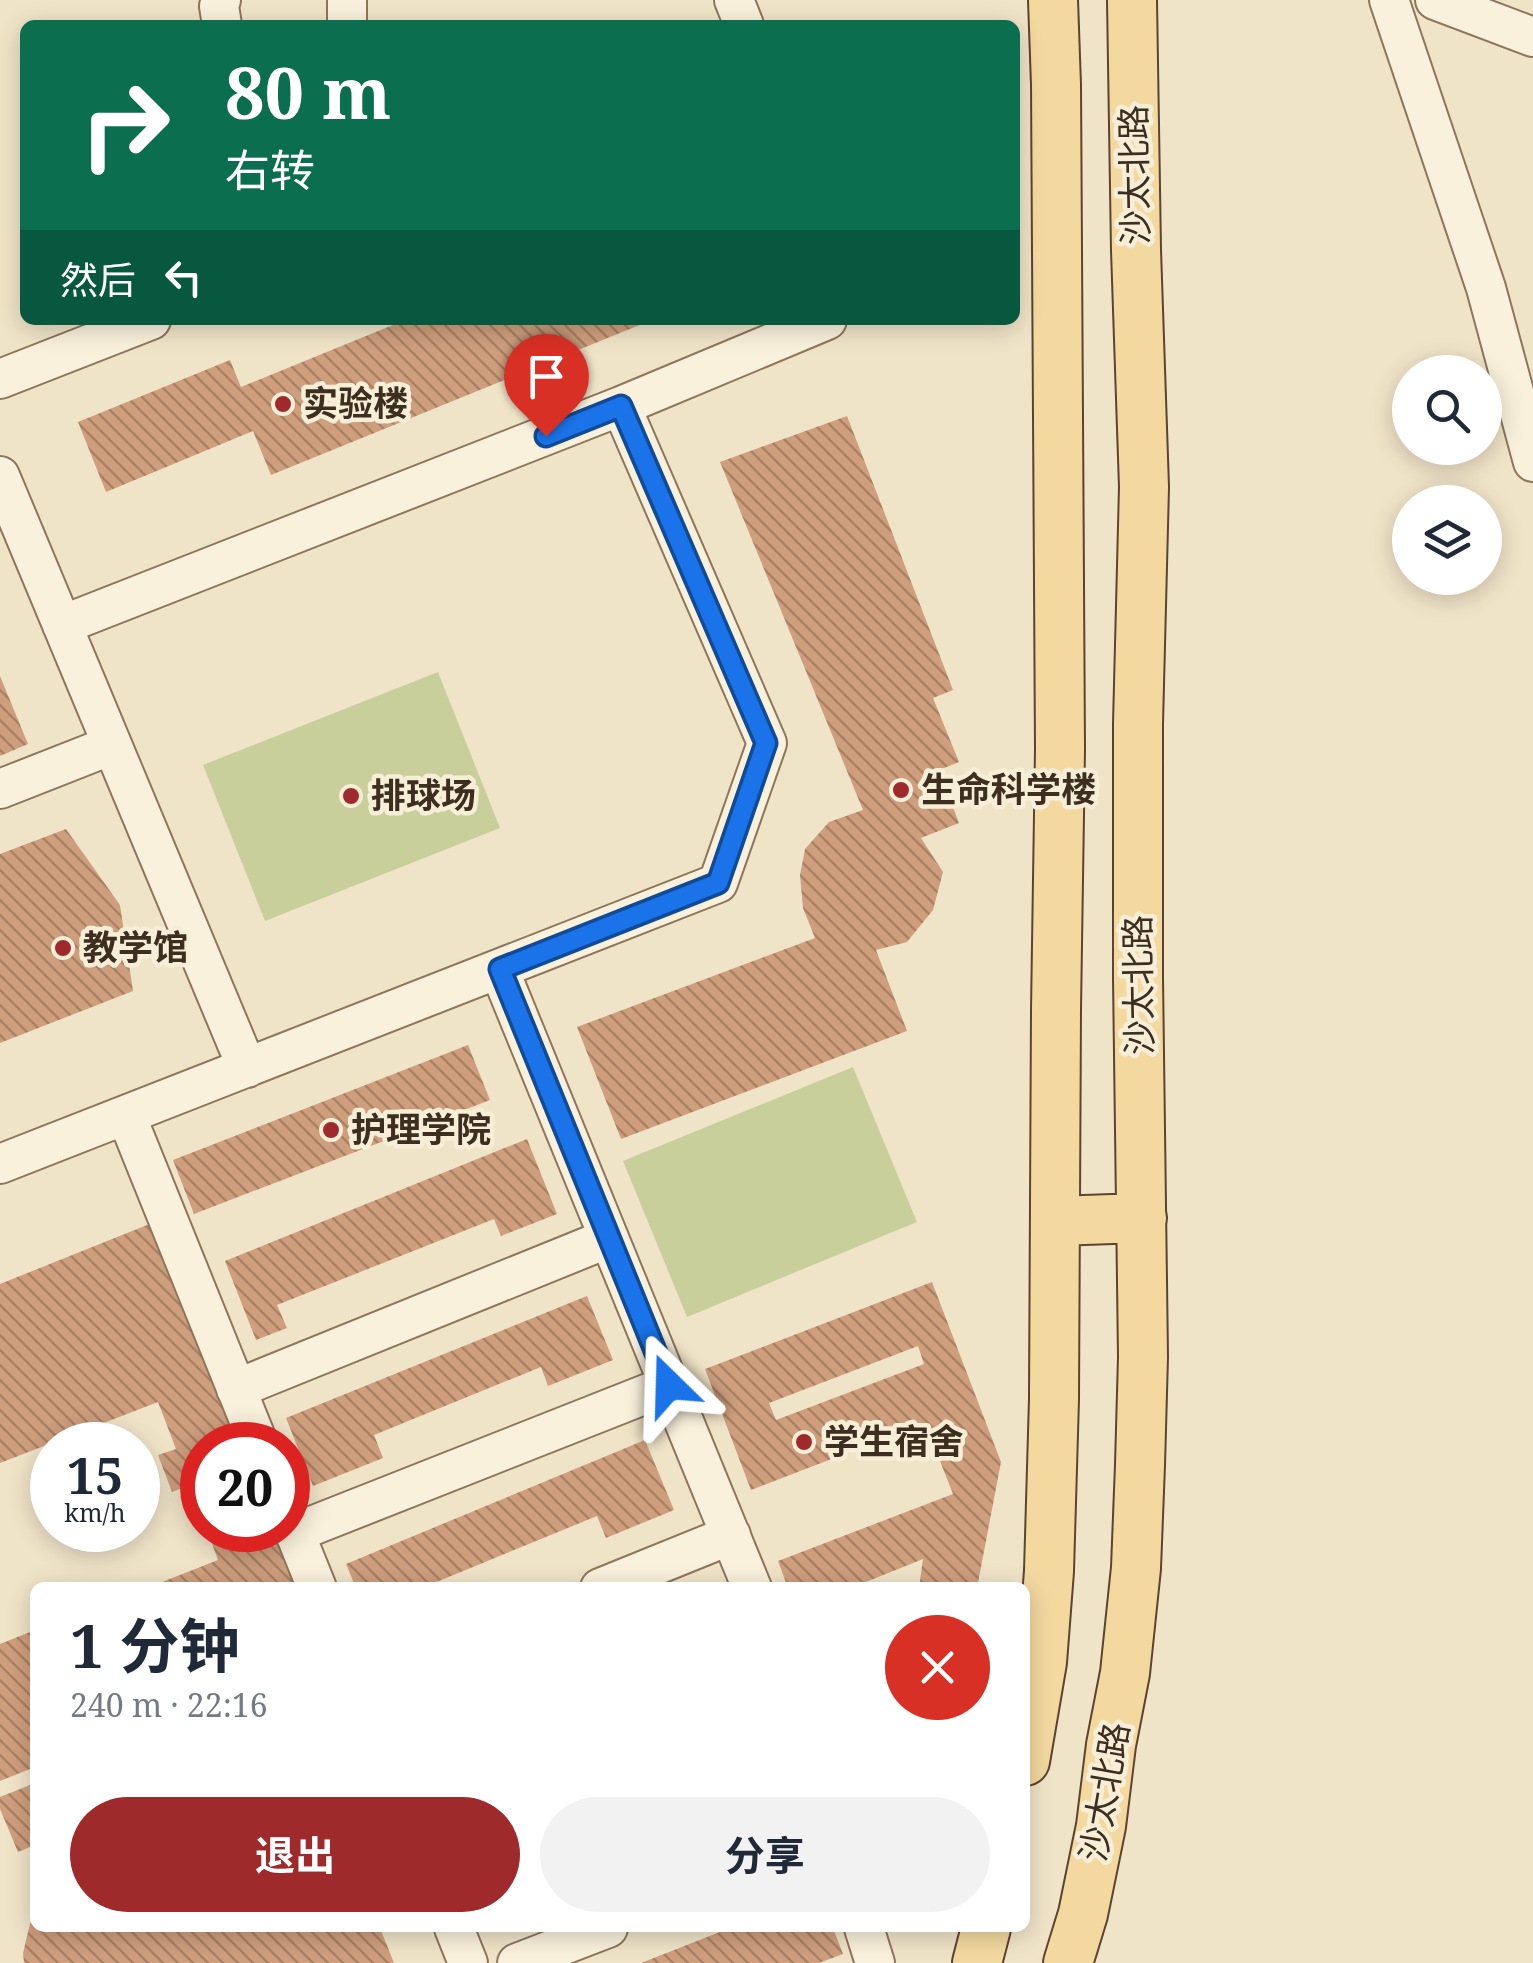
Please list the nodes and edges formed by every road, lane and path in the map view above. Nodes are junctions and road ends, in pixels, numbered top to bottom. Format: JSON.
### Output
{"nodes":[{"id":1,"x":1053,"y":0,"type":"edge"},
{"id":2,"x":1132,"y":0,"type":"edge"},
{"id":3,"x":1388,"y":0,"type":"edge"},
{"id":4,"x":1435,"y":0,"type":"edge"},
{"id":5,"x":1533,"y":37,"type":"edge"},
{"id":6,"x":138,"y":325,"type":"edge"},
{"id":7,"x":815,"y":325,"type":"edge"},
{"id":8,"x":0,"y":379,"type":"edge"},
{"id":9,"x":621,"y":406,"type":"junction"},
{"id":10,"x":1533,"y":462,"type":"edge"},
{"id":11,"x":0,"y":476,"type":"edge"},
{"id":12,"x":62,"y":625,"type":"junction"},
{"id":13,"x":112,"y":744,"type":"junction"},
{"id":14,"x":0,"y":789,"type":"edge"},
{"id":15,"x":500,"y":969,"type":"junction"},
{"id":16,"x":247,"y":1068,"type":"junction"},
{"id":17,"x":126,"y":1115,"type":"junction"},
{"id":18,"x":0,"y":1164,"type":"edge"},
{"id":19,"x":1142,"y":1218,"type":"junction"},
{"id":20,"x":1054,"y":1221,"type":"junction"},
{"id":21,"x":609,"y":1238,"type":"junction"},
{"id":22,"x":669,"y":1385,"type":"junction"},
{"id":23,"x":236,"y":1388,"type":"junction"},
{"id":24,"x":250,"y":1422,"type":"edge"},
{"id":25,"x":310,"y":1517,"type":"edge"},
{"id":26,"x":731,"y":1535,"type":"junction"},
{"id":27,"x":302,"y":1552,"type":"edge"},
{"id":28,"x":314,"y":1582,"type":"edge"},
{"id":29,"x":615,"y":1582,"type":"edge"},
{"id":30,"x":750,"y":1582,"type":"edge"},
{"id":31,"x":1030,"y":1732,"type":"edge"},
{"id":32,"x":456,"y":1932,"type":"edge"},
{"id":33,"x":598,"y":1932,"type":"edge"},
{"id":34,"x":865,"y":1932,"type":"edge"},
{"id":35,"x":985,"y":1932,"type":"edge"},
{"id":36,"x":468,"y":1963,"type":"edge"},
{"id":37,"x":518,"y":1963,"type":"edge"},
{"id":38,"x":875,"y":1963,"type":"edge"},
{"id":39,"x":977,"y":1963,"type":"edge"},
{"id":40,"x":1068,"y":1963,"type":"edge"}],
"edges":[{"from":1,"to":20,"type":"main road"},
{"from":2,"to":19,"type":"main road","name":"沙太北路"},
{"from":3,"to":10,"type":"street"},
{"from":4,"to":5,"type":"street"},
{"from":6,"to":8,"type":"street"},
{"from":7,"to":9,"type":"street"},
{"from":9,"to":12,"type":"street"},
{"from":9,"to":15,"type":"street"},
{"from":11,"to":12,"type":"street"},
{"from":12,"to":13,"type":"street"},
{"from":13,"to":14,"type":"street"},
{"from":13,"to":16,"type":"street"},
{"from":15,"to":16,"type":"street"},
{"from":15,"to":21,"type":"street"},
{"from":16,"to":17,"type":"street"},
{"from":17,"to":18,"type":"street"},
{"from":17,"to":23,"type":"street"},
{"from":19,"to":20,"type":"main road"},
{"from":19,"to":40,"type":"main road","name":"沙太北路"},
{"from":20,"to":31,"type":"main road"},
{"from":21,"to":22,"type":"street"},
{"from":21,"to":23,"type":"street"},
{"from":22,"to":25,"type":"street"},
{"from":22,"to":26,"type":"street"},
{"from":23,"to":24,"type":"street"},
{"from":26,"to":29,"type":"street"},
{"from":26,"to":30,"type":"street"},
{"from":27,"to":28,"type":"street"},
{"from":32,"to":36,"type":"street"},
{"from":33,"to":37,"type":"street"},
{"from":34,"to":38,"type":"street"},
{"from":35,"to":39,"type":"main road"}]}
